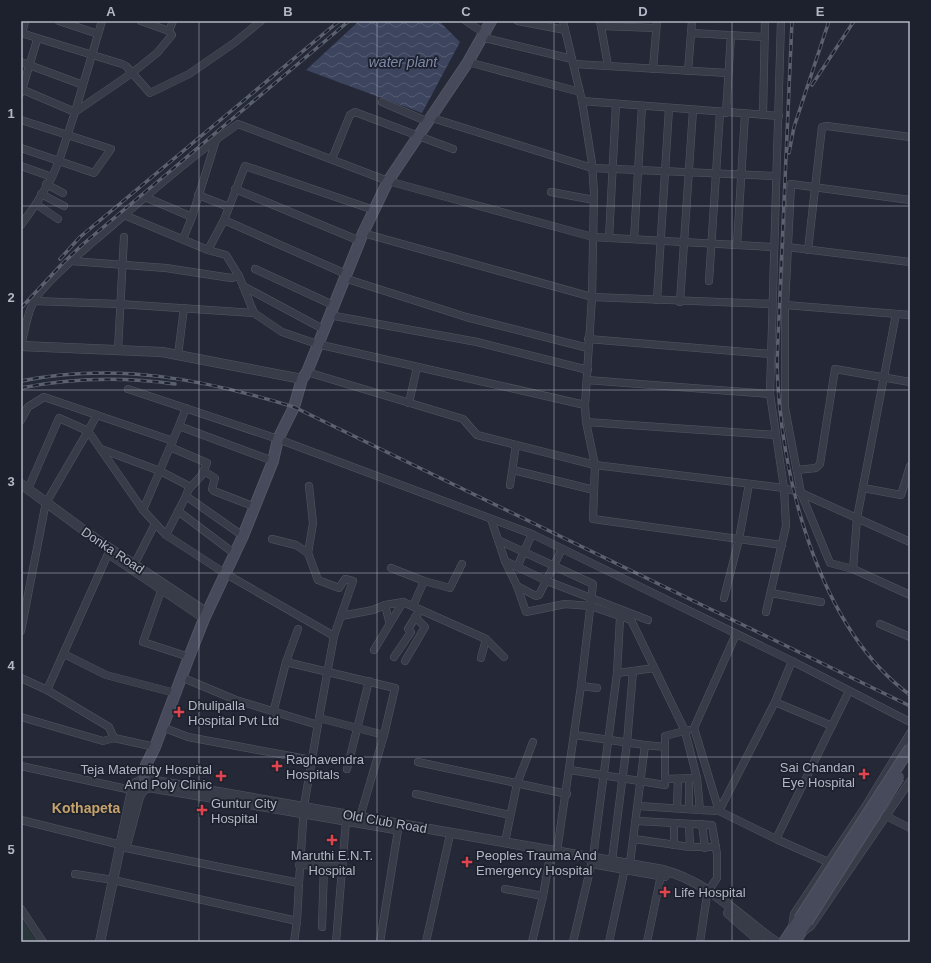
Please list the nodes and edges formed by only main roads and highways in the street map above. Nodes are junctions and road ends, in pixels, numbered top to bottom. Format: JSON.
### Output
{"nodes":[{"id":1,"x":491,"y":21,"type":"edge"},
{"id":2,"x":910,"y":748,"type":"edge"},
{"id":3,"x":910,"y":761,"type":"edge"},
{"id":4,"x":144,"y":779,"type":"road end"},
{"id":5,"x":803,"y":920,"type":"junction"},
{"id":6,"x":796,"y":930,"type":"junction"},
{"id":7,"x":784,"y":942,"type":"edge"},
{"id":8,"x":795,"y":942,"type":"edge"}],
"edges":[{"from":1,"to":4,"type":"main road"},
{"from":2,"to":5,"type":"main road","bridge":true},
{"from":3,"to":5,"type":"main road","bridge":true},
{"from":5,"to":6,"type":"main road"},
{"from":6,"to":7,"type":"main road"},
{"from":6,"to":8,"type":"main road"}]}
